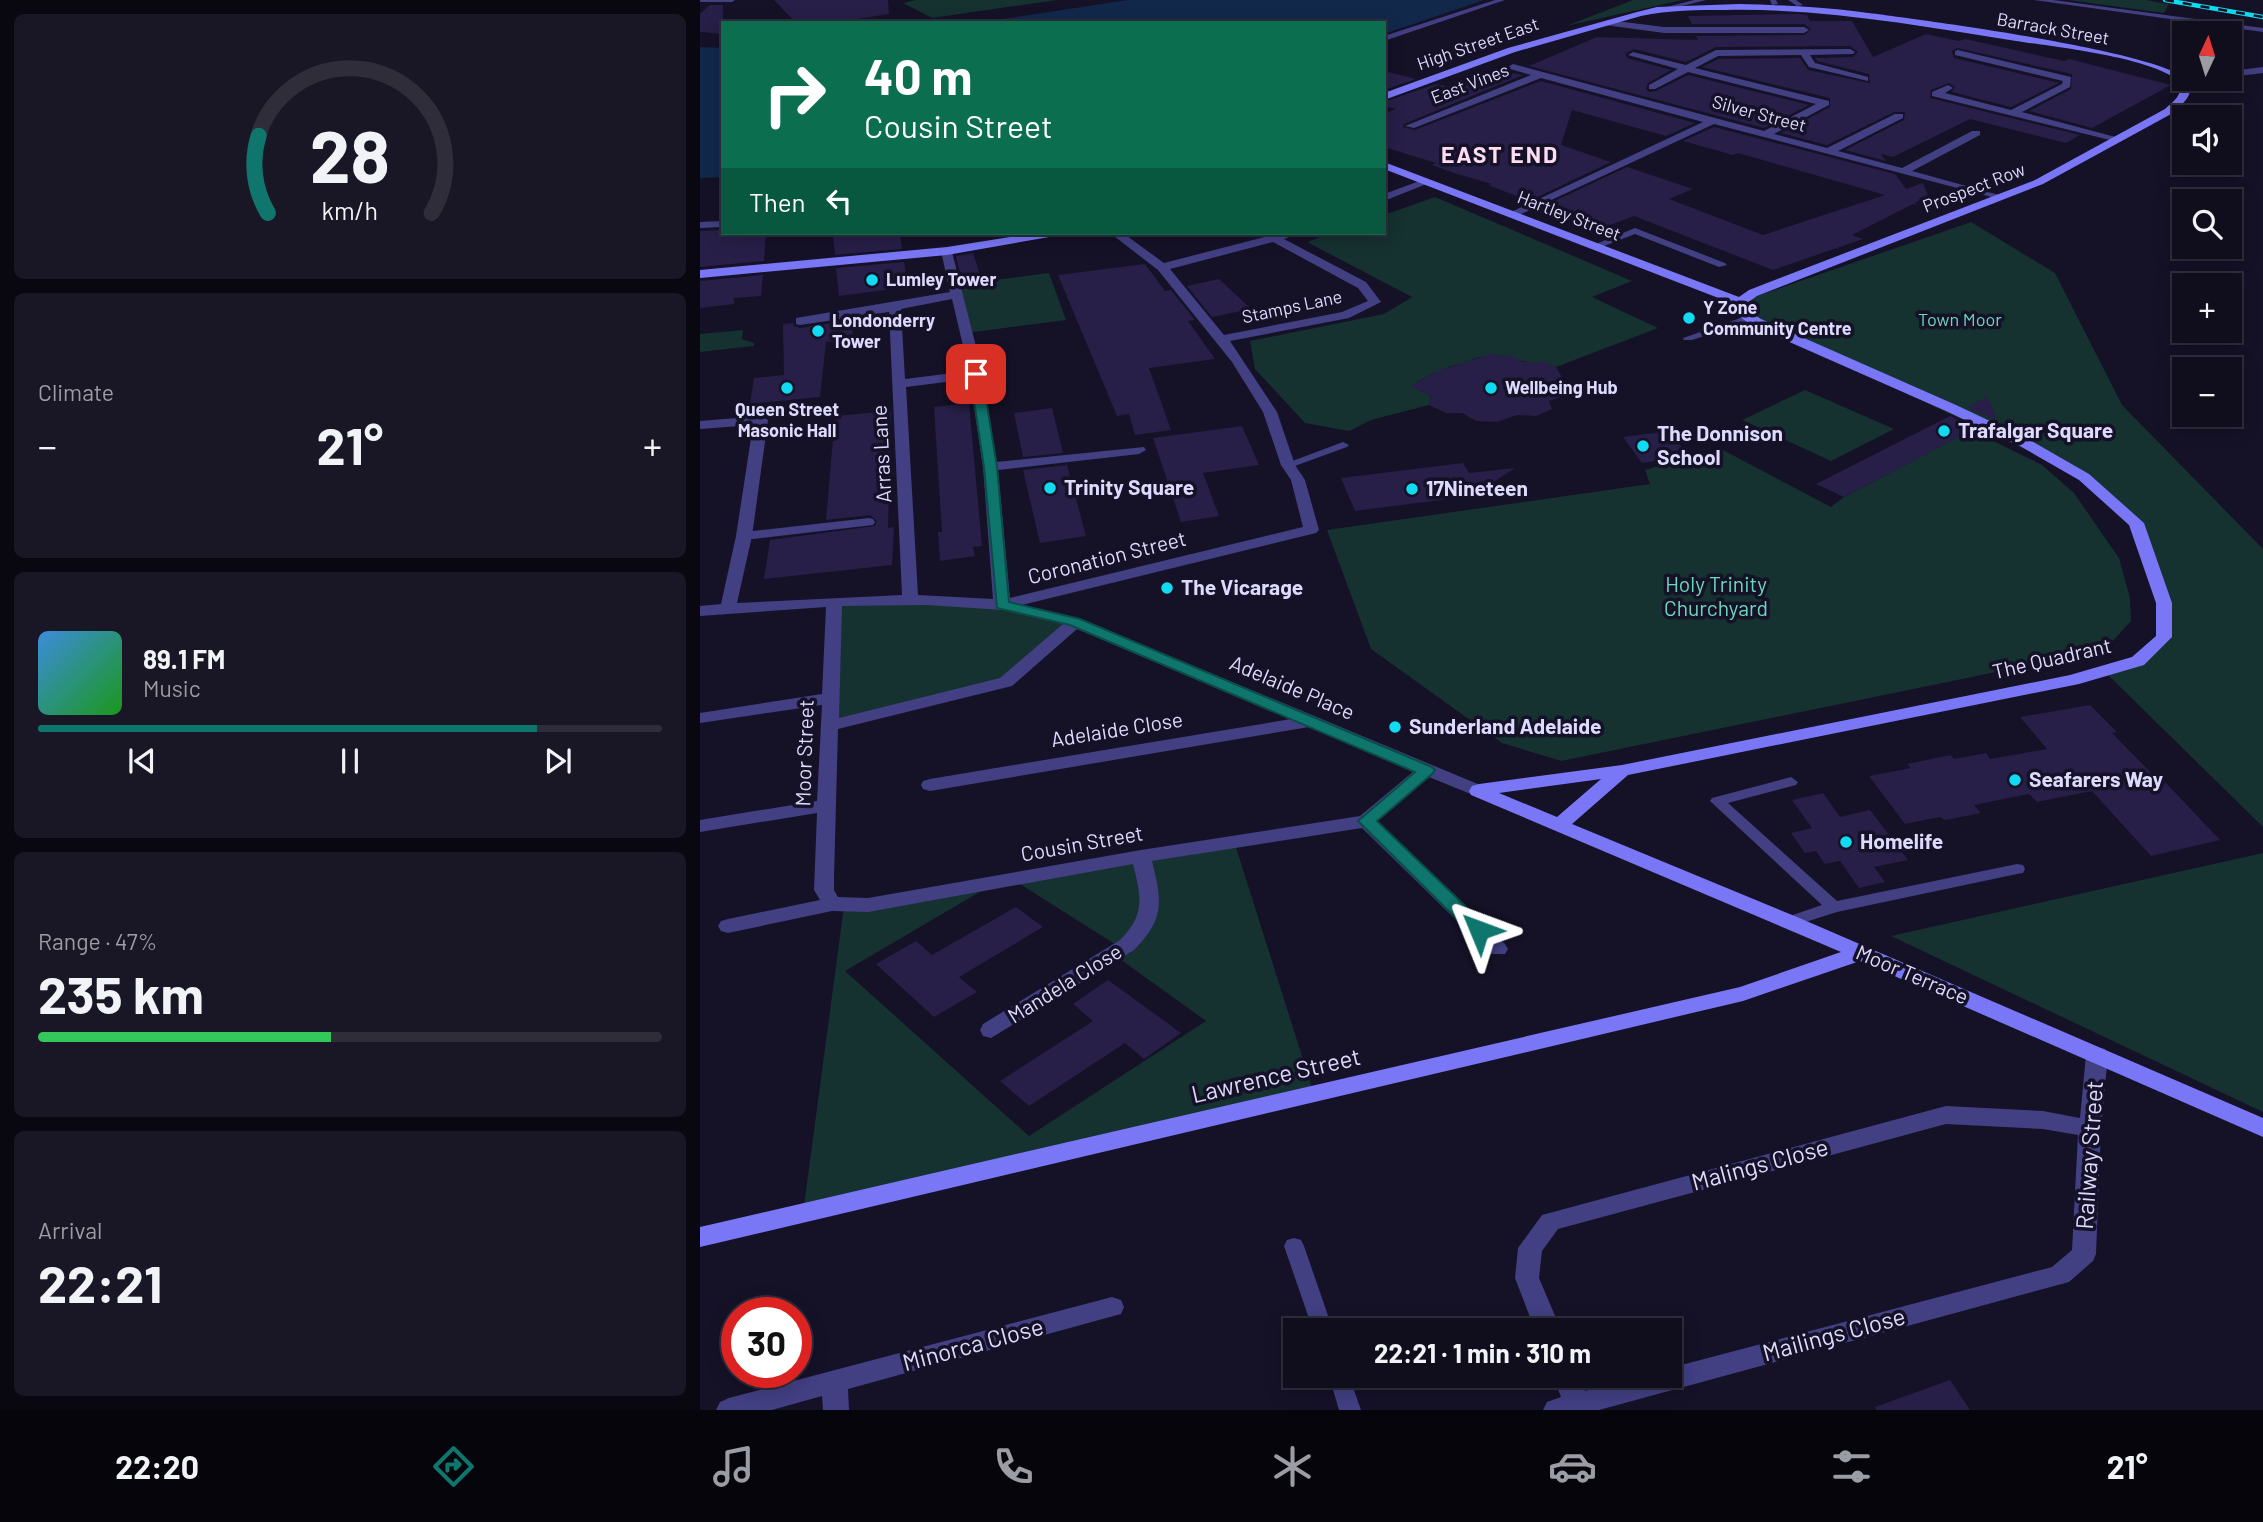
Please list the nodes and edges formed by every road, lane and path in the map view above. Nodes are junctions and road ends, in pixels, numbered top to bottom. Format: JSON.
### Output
{"nodes":[{"id":1,"x":700,"y":0,"type":"edge"},
{"id":2,"x":732,"y":0,"type":"edge"},
{"id":3,"x":1502,"y":0,"type":"edge"},
{"id":4,"x":1703,"y":0,"type":"edge"},
{"id":5,"x":2037,"y":0,"type":"edge"},
{"id":6,"x":1773,"y":2,"type":"edge"},
{"id":7,"x":1795,"y":2,"type":"edge"},
{"id":8,"x":1667,"y":9,"type":"joint"},
{"id":9,"x":1654,"y":11,"type":"junction"},
{"id":10,"x":1608,"y":23,"type":"junction"},
{"id":11,"x":1804,"y":30,"type":"dead end"},
{"id":12,"x":2263,"y":30,"type":"edge"},
{"id":13,"x":1386,"y":38,"type":"edge"},
{"id":14,"x":1701,"y":40,"type":"junction"},
{"id":15,"x":1850,"y":52,"type":"dead end"},
{"id":16,"x":1716,"y":53,"type":"junction"},
{"id":17,"x":1804,"y":53,"type":"junction"},
{"id":18,"x":1958,"y":53,"type":"dead end"},
{"id":19,"x":1633,"y":55,"type":"dead end"},
{"id":20,"x":1513,"y":67,"type":"dead end"},
{"id":21,"x":1689,"y":69,"type":"junction"},
{"id":22,"x":2263,"y":70,"type":"edge"},
{"id":23,"x":2242,"y":73,"type":"edge"},
{"id":24,"x":2172,"y":74,"type":"edge"},
{"id":25,"x":1542,"y":75,"type":"junction"},
{"id":26,"x":1866,"y":79,"type":"dead end"},
{"id":27,"x":1652,"y":87,"type":"dead end"},
{"id":28,"x":1948,"y":88,"type":"dead end"},
{"id":29,"x":2188,"y":91,"type":"edge"},
{"id":30,"x":1386,"y":96,"type":"edge"},
{"id":31,"x":2012,"y":113,"type":"junction"},
{"id":32,"x":1899,"y":116,"type":"dead end"},
{"id":33,"x":1714,"y":120,"type":"junction"},
{"id":34,"x":1410,"y":126,"type":"dead end"},
{"id":35,"x":1976,"y":133,"type":"dead end"},
{"id":36,"x":1767,"y":134,"type":"junction"},
{"id":37,"x":2118,"y":139,"type":"junction"},
{"id":38,"x":1830,"y":150,"type":"junction"},
{"id":39,"x":1386,"y":166,"type":"edge"},
{"id":40,"x":1905,"y":171,"type":"junction"},
{"id":41,"x":1429,"y":181,"type":"junction"},
{"id":42,"x":1386,"y":197,"type":"edge"},
{"id":43,"x":1995,"y":197,"type":"junction"},
{"id":44,"x":1515,"y":214,"type":"junction"},
{"id":45,"x":721,"y":224,"type":"edge"},
{"id":46,"x":702,"y":226,"type":"edge"},
{"id":47,"x":1043,"y":235,"type":"edge"},
{"id":48,"x":1119,"y":235,"type":"edge"},
{"id":49,"x":1287,"y":235,"type":"edge"},
{"id":50,"x":1276,"y":239,"type":"junction"},
{"id":51,"x":1596,"y":246,"type":"junction"},
{"id":52,"x":947,"y":251,"type":"junction"},
{"id":53,"x":1722,"y":265,"type":"dead end"},
{"id":54,"x":1162,"y":267,"type":"junction"},
{"id":55,"x":700,"y":274,"type":"edge"},
{"id":56,"x":957,"y":294,"type":"junction"},
{"id":57,"x":895,"y":307,"type":"junction"},
{"id":58,"x":1744,"y":310,"type":"junction"},
{"id":59,"x":800,"y":321,"type":"dead end"},
{"id":60,"x":1688,"y":338,"type":"dead end"},
{"id":61,"x":1221,"y":339,"type":"junction"},
{"id":62,"x":976,"y":374,"type":"junction"},
{"id":63,"x":900,"y":384,"type":"junction"},
{"id":64,"x":700,"y":425,"type":"edge"},
{"id":65,"x":1343,"y":444,"type":"dead end"},
{"id":66,"x":1139,"y":450,"type":"dead end"},
{"id":67,"x":1288,"y":465,"type":"junction"},
{"id":68,"x":990,"y":467,"type":"junction"},
{"id":69,"x":869,"y":522,"type":"dead end"},
{"id":70,"x":744,"y":536,"type":"junction"},
{"id":71,"x":910,"y":599,"type":"junction"},
{"id":72,"x":834,"y":602,"type":"junction"},
{"id":73,"x":1002,"y":605,"type":"junction"},
{"id":74,"x":728,"y":609,"type":"junction"},
{"id":75,"x":700,"y":611,"type":"edge"},
{"id":76,"x":1075,"y":622,"type":"junction"},
{"id":77,"x":830,"y":698,"type":"junction"},
{"id":78,"x":700,"y":718,"type":"edge"},
{"id":79,"x":1312,"y":721,"type":"junction"},
{"id":80,"x":829,"y":726,"type":"junction"},
{"id":81,"x":1426,"y":770,"type":"junction"},
{"id":82,"x":1622,"y":771,"type":"junction"},
{"id":83,"x":1791,"y":782,"type":"dead end"},
{"id":84,"x":930,"y":785,"type":"dead end"},
{"id":85,"x":1478,"y":791,"type":"junction"},
{"id":86,"x":826,"y":806,"type":"junction"},
{"id":87,"x":1366,"y":821,"type":"junction"},
{"id":88,"x":1559,"y":825,"type":"junction"},
{"id":89,"x":700,"y":826,"type":"edge"},
{"id":90,"x":1141,"y":856,"type":"junction"},
{"id":91,"x":2017,"y":869,"type":"dead end"},
{"id":92,"x":832,"y":904,"type":"junction"},
{"id":93,"x":1834,"y":907,"type":"junction"},
{"id":94,"x":1790,"y":922,"type":"junction"},
{"id":95,"x":728,"y":926,"type":"dead end"},
{"id":96,"x":1498,"y":949,"type":"dead end"},
{"id":97,"x":1860,"y":953,"type":"junction"},
{"id":98,"x":991,"y":1030,"type":"dead end"},
{"id":99,"x":2097,"y":1055,"type":"junction"},
{"id":100,"x":2263,"y":1128,"type":"edge"},
{"id":101,"x":2090,"y":1129,"type":"junction"},
{"id":102,"x":700,"y":1237,"type":"edge"},
{"id":103,"x":1294,"y":1246,"type":"dead end"},
{"id":104,"x":2084,"y":1254,"type":"joint"},
{"id":105,"x":1112,"y":1307,"type":"dead end"},
{"id":106,"x":1319,"y":1318,"type":"edge"},
{"id":107,"x":1543,"y":1318,"type":"edge"},
{"id":108,"x":834,"y":1382,"type":"junction"},
{"id":109,"x":1343,"y":1388,"type":"edge"},
{"id":110,"x":1566,"y":1388,"type":"edge"},
{"id":111,"x":1567,"y":1407,"type":"edge"},
{"id":112,"x":729,"y":1410,"type":"edge"},
{"id":113,"x":836,"y":1410,"type":"edge"},
{"id":114,"x":1350,"y":1410,"type":"edge"}],
"edges":[{"from":1,"to":2,"type":"lane"},
{"from":3,"to":13,"type":"lane"},
{"from":4,"to":9,"type":"lane"},
{"from":5,"to":12,"type":"lane"},
{"from":6,"to":7,"type":"street","name":"Barrack Street"},
{"from":6,"to":8,"type":"street","name":"Barrack Street"},
{"from":7,"to":24,"type":"street","name":"Barrack Street"},
{"from":8,"to":9,"type":"street","name":"High Street East"},
{"from":9,"to":10,"type":"street","name":"High Street East"},
{"from":10,"to":14,"type":"street"},
{"from":10,"to":30,"type":"street","name":"High Street East"},
{"from":11,"to":14,"type":"street"},
{"from":14,"to":16,"type":"street"},
{"from":15,"to":17,"type":"street"},
{"from":16,"to":17,"type":"street"},
{"from":16,"to":21,"type":"street"},
{"from":17,"to":26,"type":"street"},
{"from":18,"to":31,"type":"street"},
{"from":19,"to":21,"type":"street"},
{"from":20,"to":25,"type":"street","name":"Silver Street"},
{"from":21,"to":27,"type":"street"},
{"from":21,"to":36,"type":"street"},
{"from":22,"to":23,"type":"street"},
{"from":25,"to":33,"type":"street","name":"Silver Street"},
{"from":25,"to":34,"type":"street","name":"East Vines"},
{"from":28,"to":31,"type":"street"},
{"from":29,"to":37,"type":"street","name":"Prospect Row"},
{"from":31,"to":37,"type":"street"},
{"from":32,"to":38,"type":"street"},
{"from":33,"to":36,"type":"street","name":"Silver Street"},
{"from":33,"to":44,"type":"street"},
{"from":35,"to":40,"type":"street"},
{"from":36,"to":38,"type":"street","name":"Silver Street"},
{"from":37,"to":43,"type":"street","name":"Prospect Row"},
{"from":38,"to":40,"type":"street","name":"Silver Street"},
{"from":39,"to":41,"type":"street","name":"Hartley Street"},
{"from":40,"to":43,"type":"street","name":"Silver Street"},
{"from":41,"to":42,"type":"street"},
{"from":41,"to":44,"type":"street","name":"Hartley Street"},
{"from":43,"to":58,"type":"street","name":"Prospect Row"},
{"from":44,"to":51,"type":"street","name":"Hartley Street"},
{"from":45,"to":46,"type":"street"},
{"from":47,"to":52,"type":"street"},
{"from":48,"to":54,"type":"street"},
{"from":49,"to":50,"type":"street"},
{"from":50,"to":54,"type":"street"},
{"from":50,"to":61,"type":"street","name":"Stamps Lane"},
{"from":51,"to":53,"type":"lane"},
{"from":51,"to":58,"type":"street","name":"Hartley Street"},
{"from":52,"to":55,"type":"street"},
{"from":52,"to":56,"type":"street"},
{"from":54,"to":61,"type":"street"},
{"from":56,"to":57,"type":"street"},
{"from":56,"to":62,"type":"street"},
{"from":57,"to":59,"type":"street"},
{"from":57,"to":63,"type":"street","name":"Arras Lane"},
{"from":58,"to":60,"type":"lane"},
{"from":58,"to":82,"type":"street","name":"The Quadrant"},
{"from":61,"to":67,"type":"street"},
{"from":62,"to":63,"type":"street"},
{"from":62,"to":68,"type":"street"},
{"from":63,"to":71,"type":"street","name":"Arras Lane"},
{"from":64,"to":70,"type":"street"},
{"from":65,"to":67,"type":"lane"},
{"from":66,"to":68,"type":"street"},
{"from":67,"to":73,"type":"street","name":"Coronation Street"},
{"from":68,"to":73,"type":"street"},
{"from":69,"to":70,"type":"lane"},
{"from":70,"to":74,"type":"street"},
{"from":71,"to":72,"type":"street","name":"Coronation Street"},
{"from":71,"to":73,"type":"street","name":"Coronation Street"},
{"from":72,"to":74,"type":"street","name":"Coronation Street"},
{"from":72,"to":77,"type":"street","name":"Moor Street"},
{"from":73,"to":76,"type":"street","name":"Adelaide Place"},
{"from":74,"to":75,"type":"street","name":"Coronation Street"},
{"from":76,"to":79,"type":"street","name":"Adelaide Place"},
{"from":76,"to":80,"type":"street"},
{"from":77,"to":78,"type":"street"},
{"from":77,"to":80,"type":"street","name":"Moor Street"},
{"from":79,"to":81,"type":"street","name":"Adelaide Place"},
{"from":79,"to":84,"type":"street","name":"Adelaide Close"},
{"from":80,"to":86,"type":"street","name":"Moor Street"},
{"from":81,"to":85,"type":"street","name":"Adelaide Place"},
{"from":81,"to":87,"type":"street"},
{"from":82,"to":85,"type":"street","name":"The Quadrant"},
{"from":82,"to":88,"type":"street","name":"The Quadrant"},
{"from":83,"to":93,"type":"lane"},
{"from":85,"to":88,"type":"street","name":"Adelaide Place"},
{"from":86,"to":89,"type":"street"},
{"from":86,"to":92,"type":"street","name":"Moor Street"},
{"from":87,"to":90,"type":"street","name":"Cousin Street"},
{"from":87,"to":96,"type":"street"},
{"from":88,"to":94,"type":"street","name":"Moor Terrace"},
{"from":90,"to":92,"type":"street","name":"Cousin Street"},
{"from":90,"to":98,"type":"street","name":"Mandela Close"},
{"from":91,"to":93,"type":"lane"},
{"from":92,"to":95,"type":"street","name":"Cousin Street"},
{"from":93,"to":94,"type":"lane"},
{"from":94,"to":97,"type":"street","name":"Moor Terrace"},
{"from":97,"to":99,"type":"street","name":"Moor Terrace"},
{"from":97,"to":102,"type":"street","name":"Lawrence Street"},
{"from":99,"to":100,"type":"street","name":"Moor Terrace"},
{"from":99,"to":101,"type":"street","name":"Railway Street"},
{"from":101,"to":104,"type":"street","name":"Railway Street"},
{"from":101,"to":107,"type":"street","name":"Malings Close"},
{"from":103,"to":106,"type":"lane"},
{"from":104,"to":111,"type":"street","name":"Mailings Close"},
{"from":105,"to":108,"type":"street","name":"Minorca Close"},
{"from":108,"to":112,"type":"street","name":"Minorca Close"},
{"from":108,"to":113,"type":"street"},
{"from":109,"to":114,"type":"lane"},
{"from":110,"to":111,"type":"street"}]}
